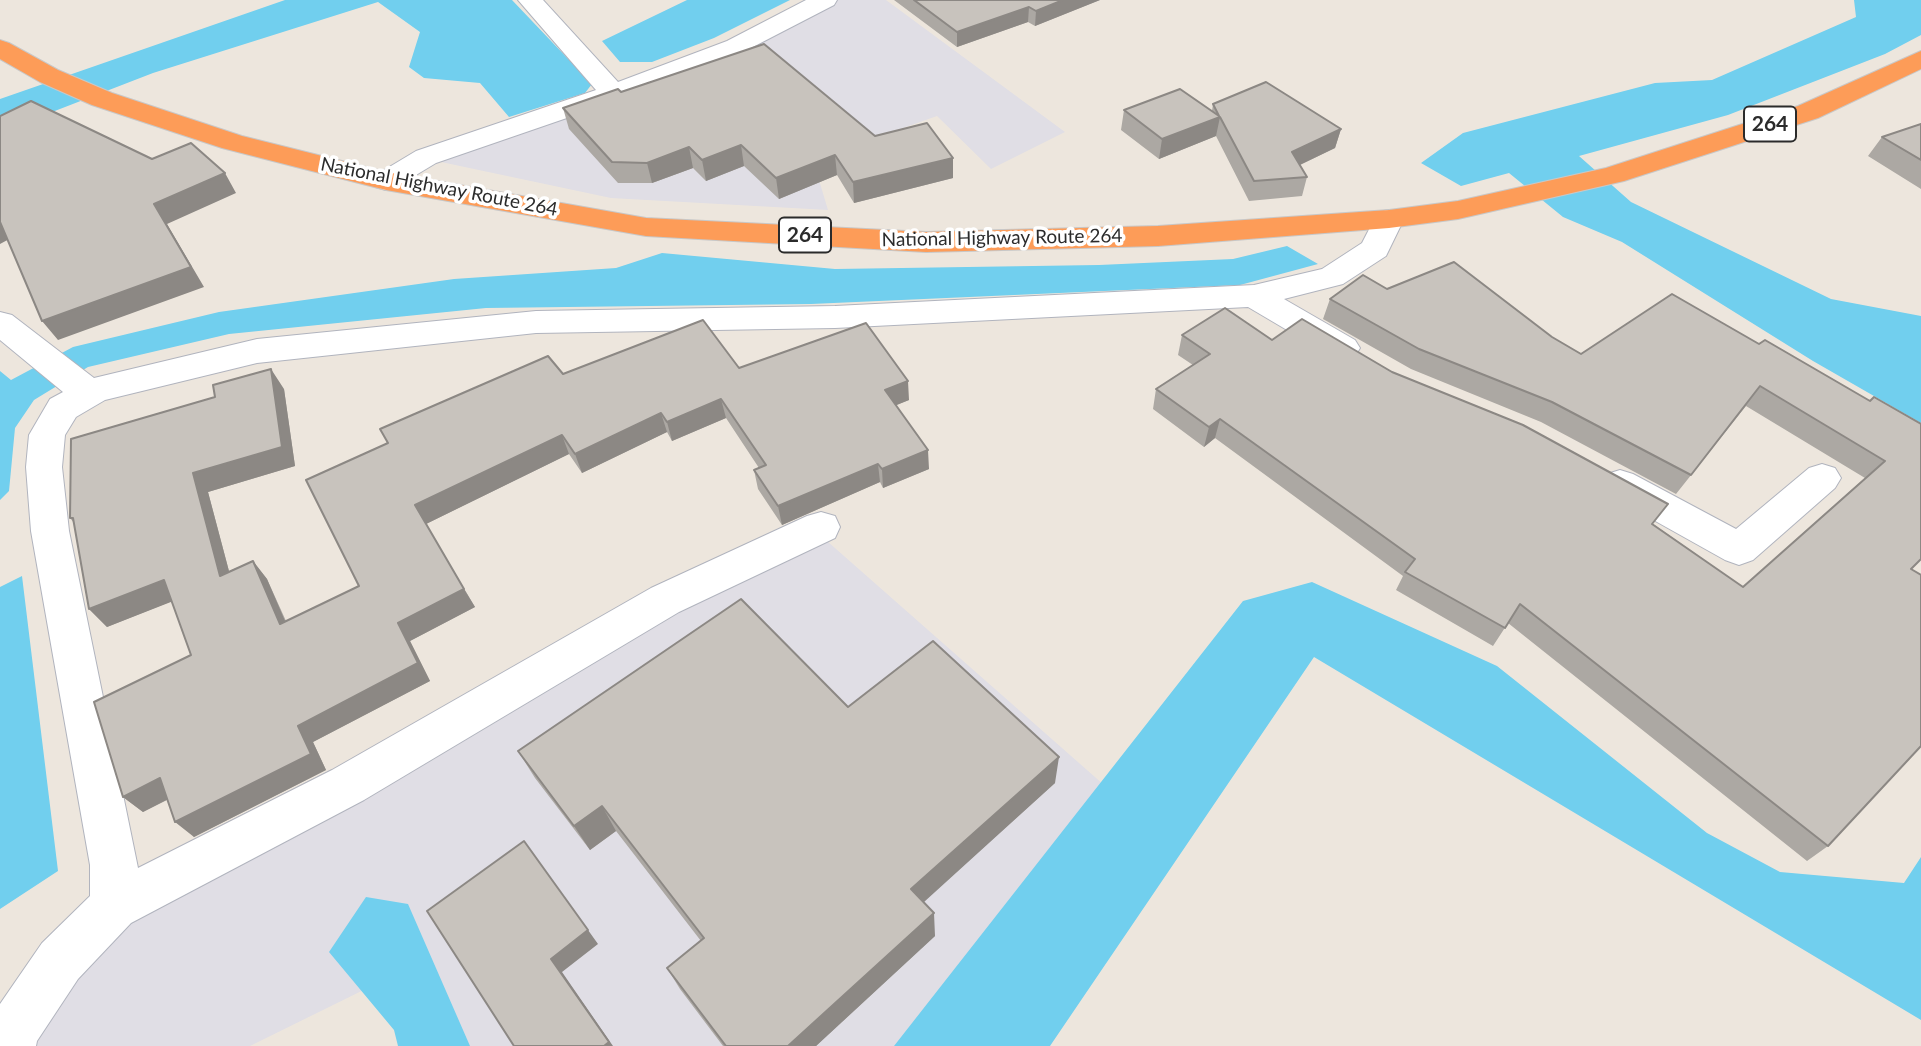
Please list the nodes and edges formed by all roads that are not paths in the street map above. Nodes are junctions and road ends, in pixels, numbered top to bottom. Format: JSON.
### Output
{"nodes":[{"id":1,"x":530,"y":0,"type":"edge"},
{"id":2,"x":825,"y":0,"type":"edge"},
{"id":3,"x":0,"y":48,"type":"edge"},
{"id":4,"x":1921,"y":59,"type":"edge"},
{"id":5,"x":613,"y":93,"type":"junction"},
{"id":6,"x":386,"y":181,"type":"junction"},
{"id":7,"x":1389,"y":219,"type":"junction"},
{"id":8,"x":1254,"y":296,"type":"junction"},
{"id":9,"x":0,"y":323,"type":"edge"},
{"id":10,"x":1374,"y":366,"type":"edge"},
{"id":11,"x":85,"y":387,"type":"junction"},
{"id":12,"x":1586,"y":465,"type":"edge"},
{"id":13,"x":1822,"y":478,"type":"dead end"},
{"id":14,"x":821,"y":527,"type":"dead end"},
{"id":15,"x":114,"y":906,"type":"junction"},
{"id":16,"x":10,"y":1046,"type":"edge"}],
"edges":[{"from":1,"to":5,"type":"street"},
{"from":2,"to":5,"type":"street"},
{"from":3,"to":6,"type":"highway","name":"National Highway Route 264","number":"264"},
{"from":4,"to":7,"type":"highway","name":"National Highway Route 264","number":"264"},
{"from":5,"to":6,"type":"street"},
{"from":6,"to":7,"type":"highway","name":"National Highway Route 264","number":"264"},
{"from":7,"to":8,"type":"street"},
{"from":8,"to":10,"type":"street"},
{"from":8,"to":11,"type":"street"},
{"from":9,"to":11,"type":"street"},
{"from":11,"to":15,"type":"street"},
{"from":12,"to":13,"type":"street"},
{"from":14,"to":15,"type":"street"},
{"from":15,"to":16,"type":"street"}]}
